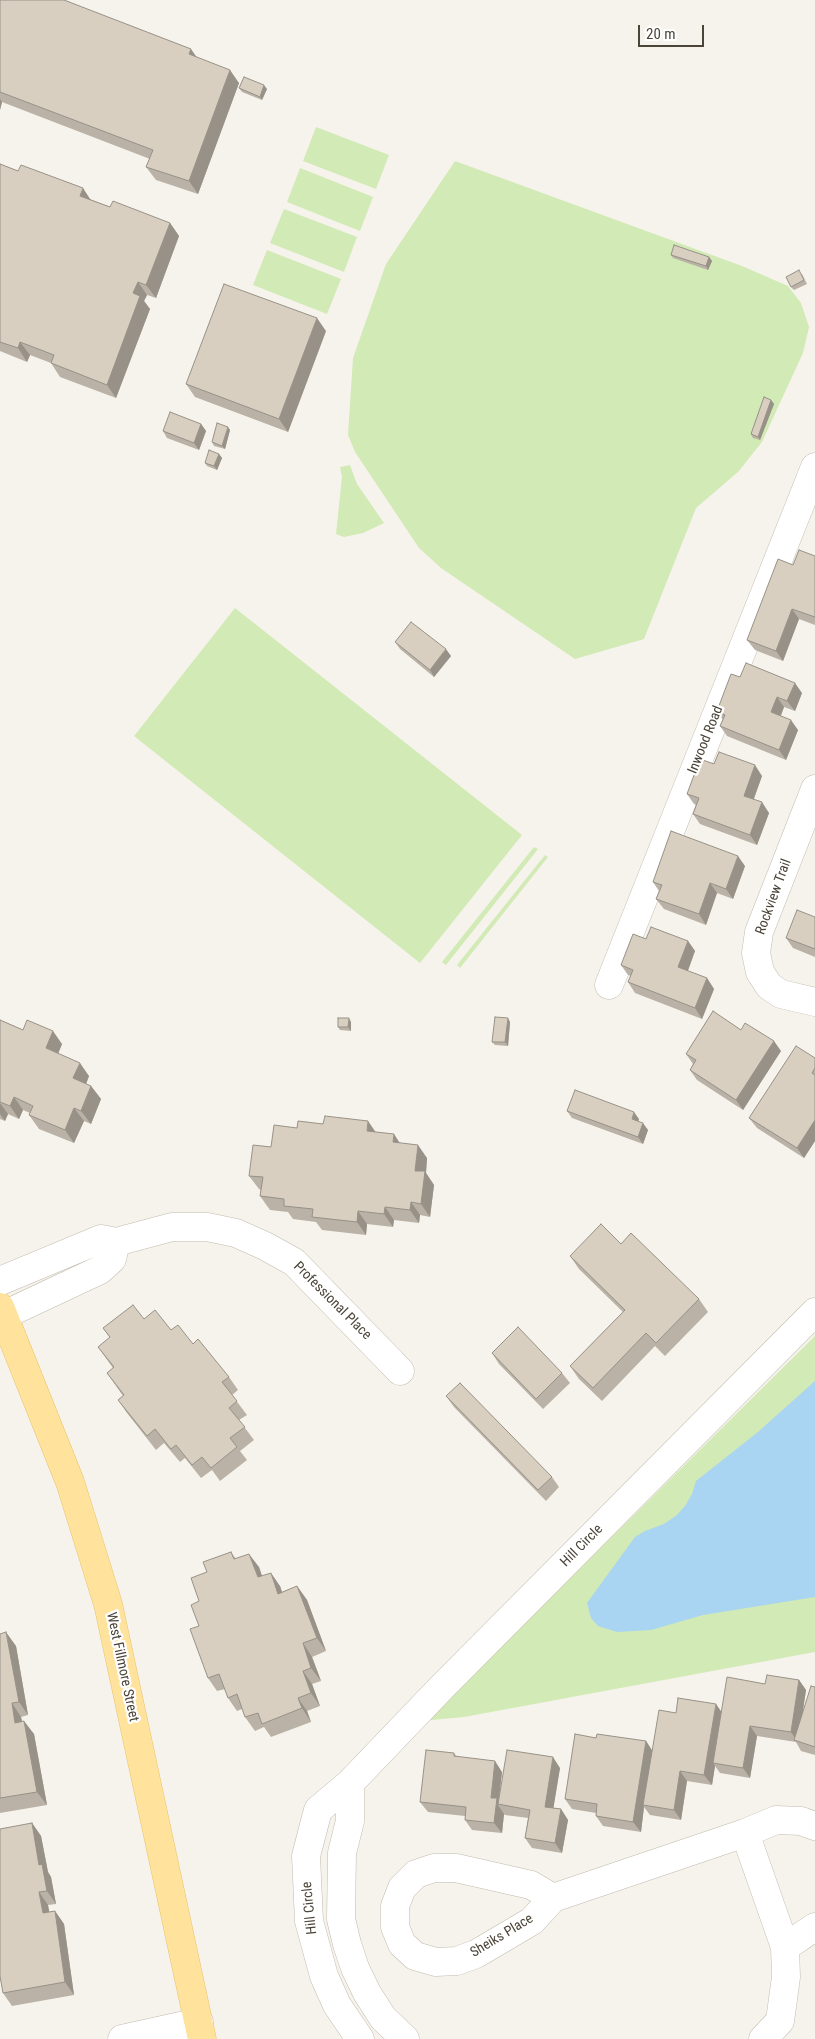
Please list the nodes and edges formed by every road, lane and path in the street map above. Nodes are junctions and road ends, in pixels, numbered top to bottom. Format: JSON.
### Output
{"nodes":[{"id":1,"x":815,"y":467,"type":"edge"},
{"id":2,"x":815,"y":790,"type":"edge"},
{"id":3,"x":609,"y":985,"type":"dead end"},
{"id":4,"x":815,"y":1002,"type":"edge"},
{"id":5,"x":116,"y":1242,"type":"junction"},
{"id":6,"x":0,"y":1281,"type":"edge"},
{"id":7,"x":2,"y":1311,"type":"edge"},
{"id":8,"x":815,"y":1312,"type":"edge"},
{"id":9,"x":400,"y":1370,"type":"dead end"},
{"id":10,"x":350,"y":1783,"type":"junction"},
{"id":11,"x":815,"y":1826,"type":"edge"},
{"id":12,"x":745,"y":1833,"type":"junction"},
{"id":13,"x":553,"y":1898,"type":"junction"},
{"id":14,"x":815,"y":1928,"type":"edge"},
{"id":15,"x":785,"y":1947,"type":"junction"},
{"id":16,"x":201,"y":2031,"type":"edge"},
{"id":17,"x":778,"y":2033,"type":"edge"},
{"id":18,"x":122,"y":2039,"type":"edge"},
{"id":19,"x":360,"y":2039,"type":"edge"},
{"id":20,"x":406,"y":2039,"type":"edge"}],
"edges":[{"from":1,"to":3,"type":"street","name":"Inwood Road"},
{"from":2,"to":4,"type":"street","name":"Rockview Trail"},
{"from":5,"to":6,"type":"street","name":"Professional Place"},
{"from":5,"to":7,"type":"street"},
{"from":5,"to":9,"type":"street","name":"Professional Place"},
{"from":7,"to":16,"type":"main road","name":"West Fillmore Street"},
{"from":8,"to":10,"type":"street","name":"Hill Circle"},
{"from":10,"to":19,"type":"street","name":"Hill Circle"},
{"from":10,"to":20,"type":"street"},
{"from":11,"to":12,"type":"street","name":"Sheiks Place"},
{"from":12,"to":13,"type":"street","name":"Sheiks Place"},
{"from":12,"to":15,"type":"street"},
{"from":13,"to":13,"type":"street","name":"Sheiks Place"},
{"from":14,"to":15,"type":"street"},
{"from":15,"to":17,"type":"street"},
{"from":16,"to":18,"type":"street"}]}
